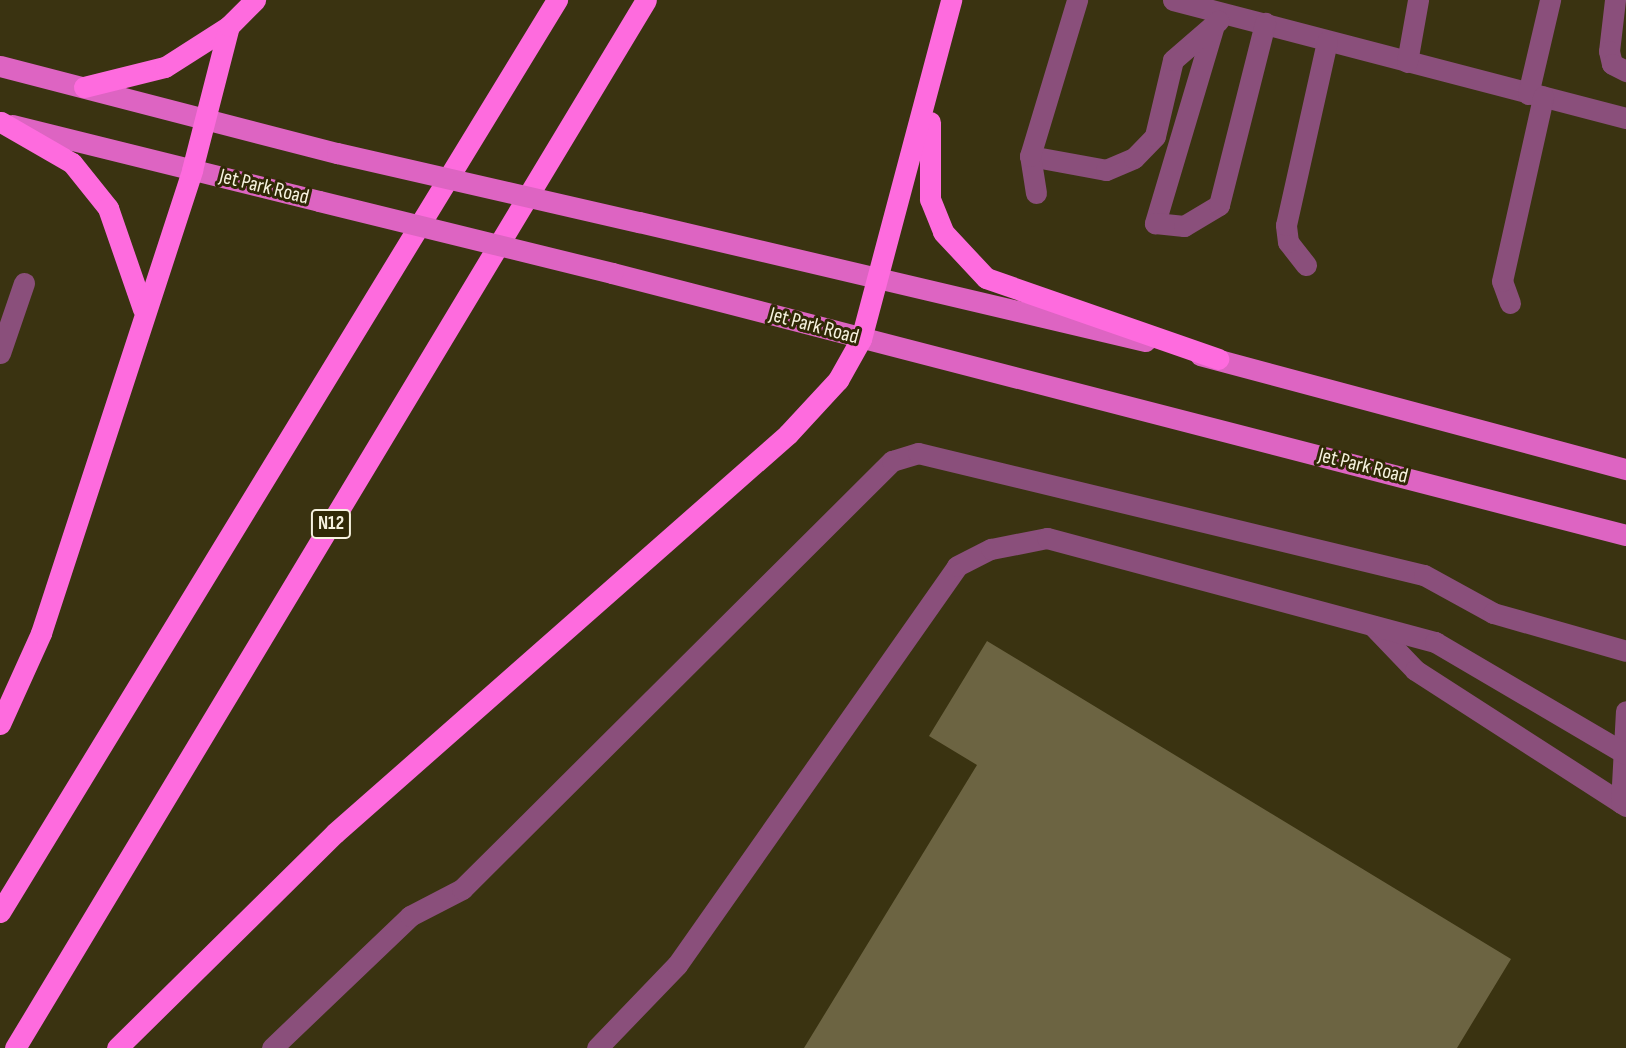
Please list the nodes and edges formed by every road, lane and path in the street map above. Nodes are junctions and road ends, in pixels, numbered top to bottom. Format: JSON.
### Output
{"nodes":[{"id":1,"x":255,"y":0,"type":"edge"},
{"id":2,"x":557,"y":0,"type":"edge"},
{"id":3,"x":646,"y":0,"type":"edge"},
{"id":4,"x":951,"y":0,"type":"edge"},
{"id":5,"x":1077,"y":0,"type":"edge"},
{"id":6,"x":1173,"y":0,"type":"edge"},
{"id":7,"x":1418,"y":0,"type":"edge"},
{"id":8,"x":1550,"y":0,"type":"edge"},
{"id":9,"x":1615,"y":0,"type":"edge"},
{"id":10,"x":1219,"y":20,"type":"junction"},
{"id":11,"x":1265,"y":23,"type":"junction"},
{"id":12,"x":229,"y":26,"type":"junction"},
{"id":13,"x":1327,"y":41,"type":"junction"},
{"id":14,"x":940,"y":47,"type":"junction"},
{"id":15,"x":1407,"y":62,"type":"junction"},
{"id":16,"x":0,"y":66,"type":"edge"},
{"id":17,"x":1626,"y":71,"type":"edge"},
{"id":18,"x":84,"y":87,"type":"junction"},
{"id":19,"x":1535,"y":95,"type":"junction"},
{"id":20,"x":204,"y":118,"type":"junction"},
{"id":21,"x":1626,"y":118,"type":"edge"},
{"id":22,"x":0,"y":122,"type":"edge"},
{"id":23,"x":1030,"y":156,"type":"junction"},
{"id":24,"x":192,"y":170,"type":"junction"},
{"id":25,"x":1036,"y":193,"type":"dead end"},
{"id":26,"x":1306,"y":265,"type":"dead end"},
{"id":27,"x":875,"y":276,"type":"junction"},
{"id":28,"x":23,"y":283,"type":"dead end"},
{"id":29,"x":1510,"y":303,"type":"dead end"},
{"id":30,"x":143,"y":311,"type":"junction"},
{"id":31,"x":862,"y":339,"type":"junction"},
{"id":32,"x":0,"y":354,"type":"edge"},
{"id":33,"x":1217,"y":359,"type":"junction"},
{"id":34,"x":1626,"y":461,"type":"edge"},
{"id":35,"x":1604,"y":463,"type":"junction"},
{"id":36,"x":1626,"y":469,"type":"edge"},
{"id":37,"x":1626,"y":535,"type":"edge"},
{"id":38,"x":1372,"y":625,"type":"junction"},
{"id":39,"x":1626,"y":651,"type":"edge"},
{"id":40,"x":1626,"y":711,"type":"edge"},
{"id":41,"x":0,"y":724,"type":"edge"},
{"id":42,"x":1623,"y":752,"type":"edge"},
{"id":43,"x":1623,"y":805,"type":"edge"},
{"id":44,"x":0,"y":912,"type":"edge"},
{"id":45,"x":16,"y":1048,"type":"edge"},
{"id":46,"x":117,"y":1048,"type":"edge"},
{"id":47,"x":272,"y":1048,"type":"edge"},
{"id":48,"x":597,"y":1048,"type":"edge"}],
"edges":[{"from":1,"to":12,"type":"highway"},
{"from":2,"to":44,"type":"highway"},
{"from":3,"to":45,"type":"highway","number":"N12"},
{"from":4,"to":14,"type":"highway"},
{"from":5,"to":23,"type":"lane"},
{"from":6,"to":10,"type":"lane"},
{"from":7,"to":15,"type":"lane"},
{"from":8,"to":19,"type":"lane"},
{"from":9,"to":17,"type":"lane"},
{"from":10,"to":11,"type":"lane"},
{"from":10,"to":11,"type":"lane"},
{"from":10,"to":23,"type":"lane"},
{"from":11,"to":13,"type":"lane"},
{"from":12,"to":18,"type":"highway"},
{"from":12,"to":20,"type":"highway"},
{"from":13,"to":15,"type":"lane"},
{"from":13,"to":26,"type":"lane"},
{"from":14,"to":27,"type":"highway"},
{"from":14,"to":33,"type":"highway"},
{"from":15,"to":19,"type":"lane"},
{"from":16,"to":18,"type":"main road"},
{"from":18,"to":20,"type":"main road"},
{"from":19,"to":21,"type":"lane"},
{"from":19,"to":29,"type":"lane"},
{"from":20,"to":24,"type":"highway"},
{"from":20,"to":27,"type":"main road","bridge":true},
{"from":22,"to":24,"type":"main road","name":"Jet Park Road"},
{"from":22,"to":30,"type":"highway"},
{"from":23,"to":25,"type":"lane"},
{"from":24,"to":30,"type":"highway"},
{"from":24,"to":31,"type":"main road","name":"Jet Park Road","bridge":true},
{"from":27,"to":31,"type":"highway"},
{"from":27,"to":33,"type":"main road"},
{"from":28,"to":32,"type":"lane"},
{"from":30,"to":41,"type":"highway"},
{"from":31,"to":37,"type":"main road","name":"Jet Park Road"},
{"from":31,"to":46,"type":"highway"},
{"from":33,"to":35,"type":"main road"},
{"from":34,"to":35,"type":"lane"},
{"from":35,"to":36,"type":"main road"},
{"from":38,"to":42,"type":"lane"},
{"from":38,"to":43,"type":"lane"},
{"from":38,"to":48,"type":"lane"},
{"from":39,"to":47,"type":"lane"},
{"from":40,"to":42,"type":"lane"},
{"from":42,"to":43,"type":"lane"}]}
